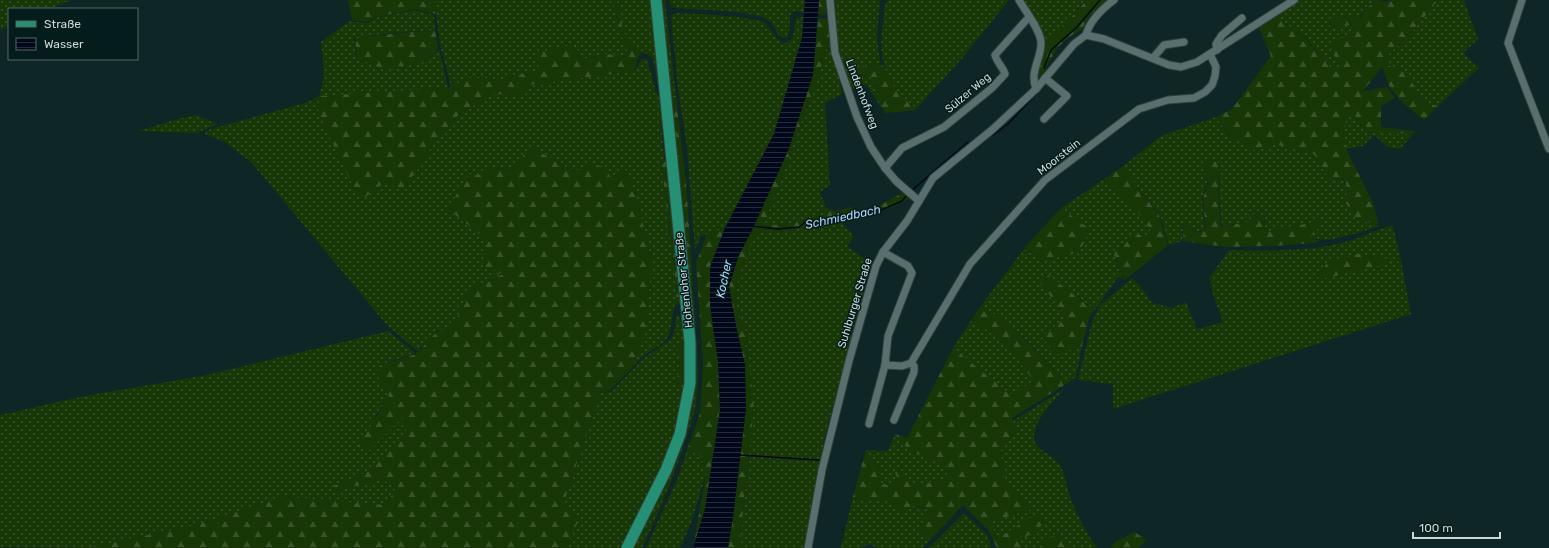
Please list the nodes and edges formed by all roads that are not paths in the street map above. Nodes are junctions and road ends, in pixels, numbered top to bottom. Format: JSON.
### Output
{"nodes":[{"id":1,"x":656,"y":0,"type":"edge"},
{"id":2,"x":830,"y":0,"type":"edge"},
{"id":3,"x":1019,"y":0,"type":"edge"},
{"id":4,"x":1114,"y":0,"type":"edge"},
{"id":5,"x":1294,"y":0,"type":"edge"},
{"id":6,"x":1522,"y":0,"type":"edge"},
{"id":7,"x":1029,"y":17,"type":"junction"},
{"id":8,"x":1242,"y":18,"type":"dead end"},
{"id":9,"x":1086,"y":35,"type":"junction"},
{"id":10,"x":1184,"y":42,"type":"dead end"},
{"id":11,"x":1214,"y":52,"type":"junction"},
{"id":12,"x":1153,"y":58,"type":"junction"},
{"id":13,"x":1045,"y":78,"type":"junction"},
{"id":14,"x":1036,"y":89,"type":"junction"},
{"id":15,"x":1044,"y":119,"type":"dead end"},
{"id":16,"x":1549,"y":149,"type":"edge"},
{"id":17,"x":885,"y":168,"type":"junction"},
{"id":18,"x":919,"y":201,"type":"junction"},
{"id":19,"x":883,"y":252,"type":"junction"},
{"id":20,"x":911,"y":363,"type":"junction"},
{"id":21,"x":884,"y":365,"type":"junction"},
{"id":22,"x":894,"y":420,"type":"dead end"},
{"id":23,"x":869,"y":424,"type":"dead end"},
{"id":24,"x":628,"y":548,"type":"edge"},
{"id":25,"x":808,"y":548,"type":"edge"}],
"edges":[{"from":1,"to":24,"type":"main road","name":"Hohenloher Straße"},
{"from":2,"to":17,"type":"street","name":"Lindenhofweg"},
{"from":3,"to":7,"type":"street"},
{"from":4,"to":9,"type":"street"},
{"from":5,"to":11,"type":"street"},
{"from":6,"to":16,"type":"street"},
{"from":7,"to":14,"type":"street"},
{"from":7,"to":17,"type":"street","name":"Sülzer Weg"},
{"from":8,"to":11,"type":"street"},
{"from":9,"to":12,"type":"street"},
{"from":9,"to":13,"type":"street","name":"Suhlburger Straße"},
{"from":10,"to":12,"type":"street"},
{"from":11,"to":12,"type":"street"},
{"from":11,"to":20,"type":"street","name":"Moorstein"},
{"from":13,"to":14,"type":"street","name":"Suhlburger Straße"},
{"from":13,"to":15,"type":"street"},
{"from":14,"to":18,"type":"street","name":"Suhlburger Straße"},
{"from":17,"to":18,"type":"street","name":"Lindenhofweg"},
{"from":18,"to":19,"type":"street","name":"Suhlburger Straße"},
{"from":19,"to":21,"type":"street"},
{"from":19,"to":25,"type":"street","name":"Suhlburger Straße"},
{"from":20,"to":21,"type":"street"},
{"from":20,"to":22,"type":"street","name":"Moorstein"},
{"from":21,"to":23,"type":"street"}]}
